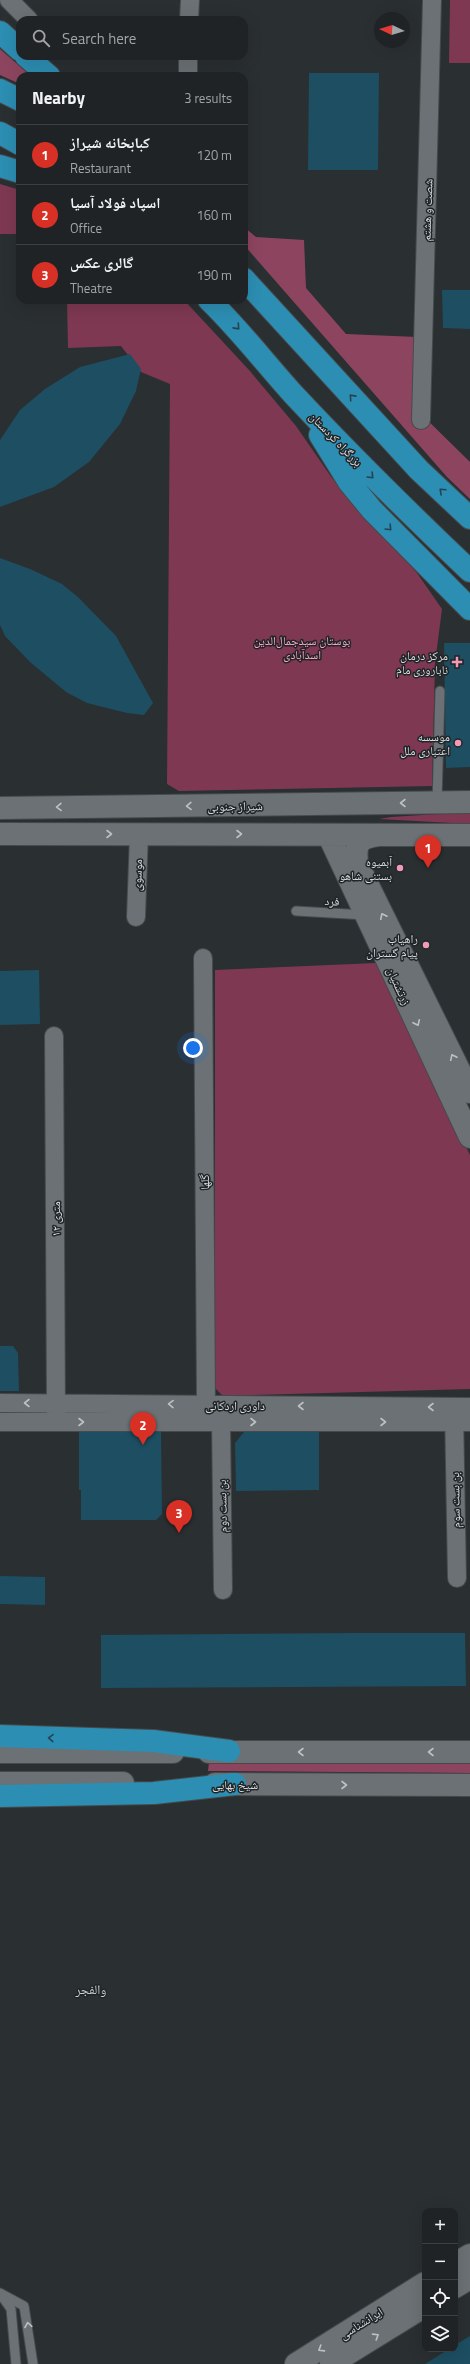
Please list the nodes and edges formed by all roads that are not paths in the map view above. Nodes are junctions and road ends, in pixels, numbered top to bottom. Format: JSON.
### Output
{"nodes":[{"id":1,"x":9,"y":0,"type":"edge"},
{"id":2,"x":190,"y":0,"type":"edge"},
{"id":3,"x":432,"y":0,"type":"edge"},
{"id":4,"x":25,"y":16,"type":"edge"},
{"id":5,"x":189,"y":16,"type":"edge"},
{"id":6,"x":0,"y":32,"type":"edge"},
{"id":7,"x":16,"y":46,"type":"edge"},
{"id":8,"x":31,"y":60,"type":"edge"},
{"id":9,"x":188,"y":60,"type":"edge"},
{"id":10,"x":44,"y":72,"type":"edge"},
{"id":11,"x":188,"y":72,"type":"edge"},
{"id":12,"x":0,"y":90,"type":"edge"},
{"id":13,"x":16,"y":98,"type":"edge"},
{"id":14,"x":0,"y":134,"type":"edge"},
{"id":15,"x":16,"y":142,"type":"edge"},
{"id":16,"x":0,"y":166,"type":"edge"},
{"id":17,"x":16,"y":171,"type":"edge"},
{"id":18,"x":248,"y":283,"type":"edge"},
{"id":19,"x":213,"y":304,"type":"edge"},
{"id":20,"x":293,"y":394,"type":"junction"},
{"id":21,"x":421,"y":420,"type":"dead end"},
{"id":22,"x":470,"y":518,"type":"edge"},
{"id":23,"x":470,"y":571,"type":"edge"},
{"id":24,"x":470,"y":609,"type":"edge"},
{"id":25,"x":440,"y":691,"type":"dead end"},
{"id":26,"x":470,"y":802,"type":"edge"},
{"id":27,"x":437,"y":803,"type":"junction"},
{"id":28,"x":0,"y":808,"type":"edge"},
{"id":29,"x":0,"y":834,"type":"edge"},
{"id":30,"x":139,"y":834,"type":"junction"},
{"id":31,"x":381,"y":835,"type":"junction"},
{"id":32,"x":470,"y":835,"type":"edge"},
{"id":33,"x":329,"y":836,"type":"junction"},
{"id":34,"x":296,"y":911,"type":"dead end"},
{"id":35,"x":366,"y":915,"type":"junction"},
{"id":36,"x":136,"y":917,"type":"dead end"},
{"id":37,"x":203,"y":958,"type":"dead end"},
{"id":38,"x":54,"y":1036,"type":"dead end"},
{"id":39,"x":470,"y":1092,"type":"edge"},
{"id":40,"x":470,"y":1137,"type":"edge"},
{"id":41,"x":0,"y":1402,"type":"edge"},
{"id":42,"x":56,"y":1403,"type":"junction"},
{"id":43,"x":206,"y":1405,"type":"junction"},
{"id":44,"x":462,"y":1415,"type":"edge"},
{"id":45,"x":0,"y":1422,"type":"edge"},
{"id":46,"x":56,"y":1422,"type":"junction"},
{"id":47,"x":221,"y":1422,"type":"junction"},
{"id":48,"x":457,"y":1578,"type":"dead end"},
{"id":49,"x":223,"y":1590,"type":"dead end"},
{"id":50,"x":0,"y":1736,"type":"edge"},
{"id":51,"x":0,"y":1752,"type":"edge"},
{"id":52,"x":229,"y":1752,"type":"junction"},
{"id":53,"x":470,"y":1752,"type":"edge"},
{"id":54,"x":0,"y":1782,"type":"edge"},
{"id":55,"x":235,"y":1784,"type":"junction"},
{"id":56,"x":470,"y":1786,"type":"edge"},
{"id":57,"x":0,"y":1796,"type":"edge"},
{"id":58,"x":470,"y":2255,"type":"edge"},
{"id":59,"x":458,"y":2262,"type":"edge"},
{"id":60,"x":470,"y":2278,"type":"edge"},
{"id":61,"x":422,"y":2285,"type":"edge"},
{"id":62,"x":458,"y":2285,"type":"edge"},
{"id":63,"x":0,"y":2293,"type":"edge"},
{"id":64,"x":422,"y":2308,"type":"edge"},
{"id":65,"x":16,"y":2364,"type":"edge"},
{"id":66,"x":33,"y":2364,"type":"edge"},
{"id":67,"x":296,"y":2364,"type":"edge"},
{"id":68,"x":331,"y":2364,"type":"edge"}],
"edges":[{"from":1,"to":4,"type":"street"},
{"from":2,"to":5,"type":"street"},
{"from":3,"to":21,"type":"street","name":"شصت و هشتم"},
{"from":6,"to":7,"type":"highway"},
{"from":8,"to":10,"type":"highway"},
{"from":9,"to":11,"type":"street"},
{"from":12,"to":13,"type":"highway"},
{"from":14,"to":15,"type":"highway"},
{"from":16,"to":17,"type":"highway"},
{"from":22,"to":18,"type":"highway","one_way":true},
{"from":19,"to":20,"type":"highway","name":"بزرگراه کردستان","one_way":true},
{"from":20,"to":23,"type":"highway","name":"بزرگراه کردستان","one_way":true},
{"from":20,"to":24,"type":"highway","one_way":true},
{"from":25,"to":27,"type":"lane"},
{"from":26,"to":27,"type":"main road","name":"شیراز جنوبی"},
{"from":27,"to":28,"type":"main road","name":"شیراز جنوبی","one_way":true},
{"from":29,"to":30,"type":"main road","one_way":true},
{"from":30,"to":33,"type":"main road","one_way":true},
{"from":30,"to":36,"type":"street","name":"موسوی"},
{"from":31,"to":32,"type":"main road"},
{"from":31,"to":33,"type":"main road"},
{"from":39,"to":31,"type":"main road","name":"زرتشتیان","one_way":true},
{"from":33,"to":35,"type":"main road","name":"زرتشتیان"},
{"from":34,"to":35,"type":"lane","name":"فرد"},
{"from":35,"to":40,"type":"main road","name":"زرتشتیان","one_way":true},
{"from":37,"to":43,"type":"street","name":"گلها"},
{"from":38,"to":42,"type":"street","name":"۱۲ متری"},
{"from":42,"to":41,"type":"street","name":"داوری اردکانی","one_way":true},
{"from":43,"to":42,"type":"street","name":"داوری اردکانی","one_way":true},
{"from":42,"to":46,"type":"street","name":"۱۲ متری"},
{"from":44,"to":43,"type":"street","name":"داوری اردکانی","one_way":true},
{"from":43,"to":47,"type":"street"},
{"from":47,"to":44,"type":"street","name":"داوری اردکانی","one_way":true},
{"from":44,"to":48,"type":"street","name":"بن بست سوم"},
{"from":45,"to":46,"type":"street","name":"داوری اردکانی"},
{"from":46,"to":47,"type":"street","name":"داوری اردکانی","one_way":true},
{"from":47,"to":49,"type":"street","name":"بن بست دوم"},
{"from":52,"to":50,"type":"highway","one_way":true},
{"from":51,"to":52,"type":"main road"},
{"from":53,"to":52,"type":"main road","one_way":true},
{"from":54,"to":55,"type":"main road","name":"شیخ بهایی"},
{"from":55,"to":56,"type":"main road","name":"شیخ بهایی","one_way":true},
{"from":55,"to":57,"type":"highway"},
{"from":58,"to":59,"type":"main road"},
{"from":60,"to":62,"type":"main road"},
{"from":61,"to":67,"type":"main road","name":"ایرانشناسی","one_way":true},
{"from":63,"to":65,"type":"lane"},
{"from":66,"to":63,"type":"lane","one_way":true},
{"from":68,"to":64,"type":"main road","name":"ایرانشناسی","one_way":true}]}
